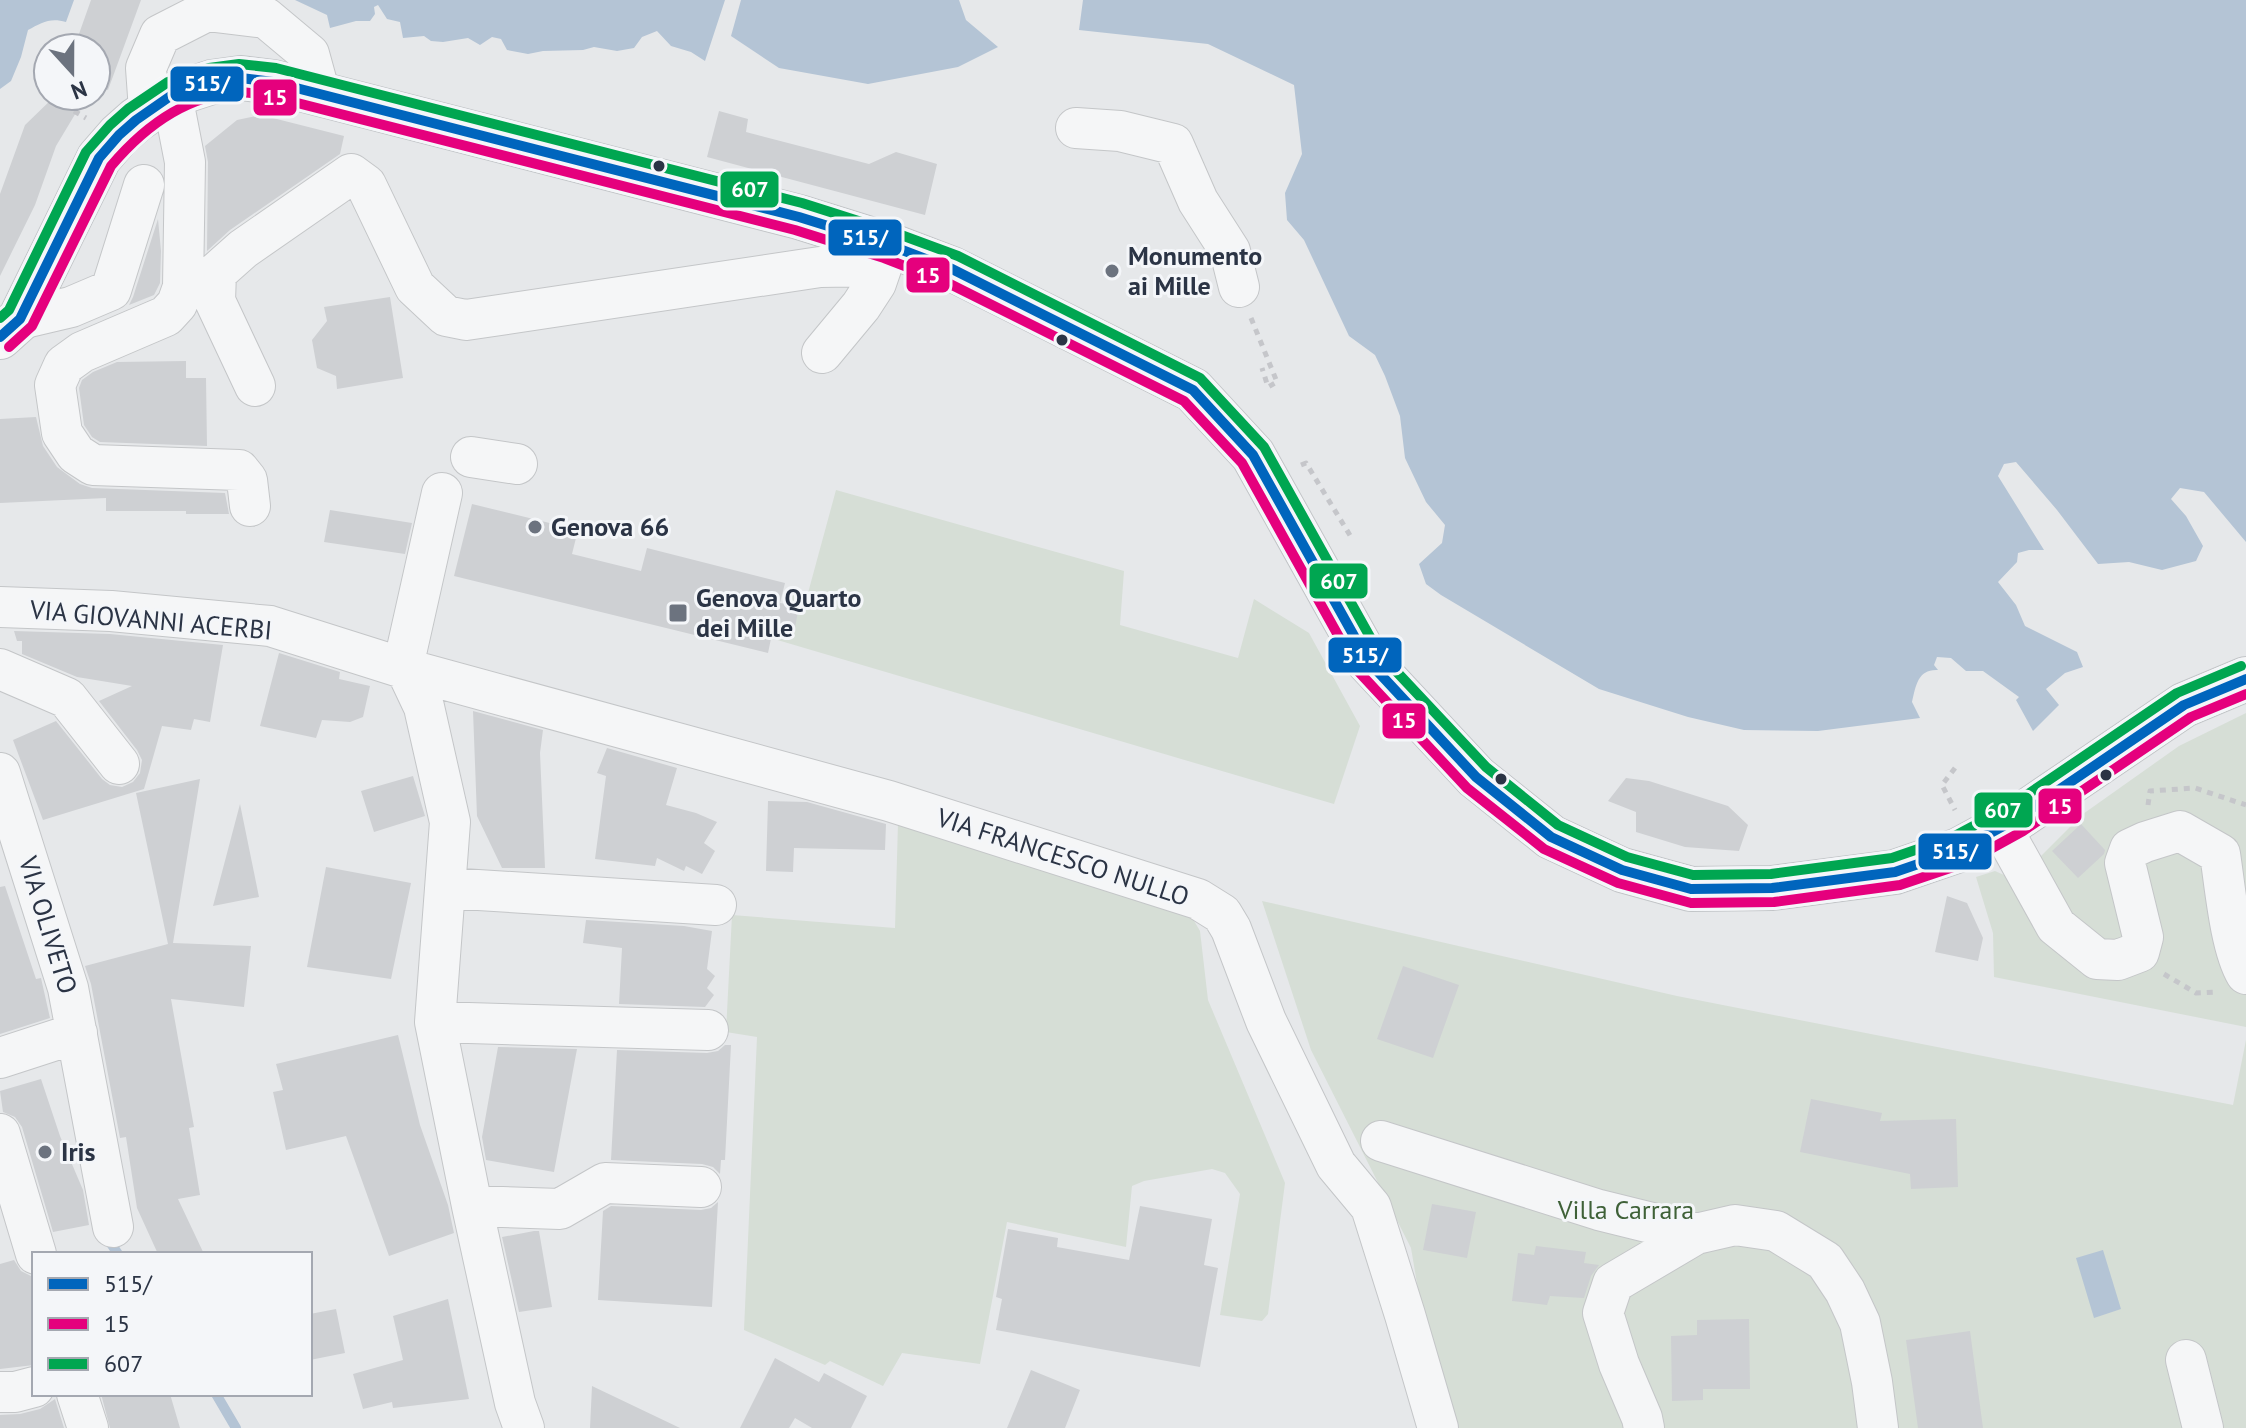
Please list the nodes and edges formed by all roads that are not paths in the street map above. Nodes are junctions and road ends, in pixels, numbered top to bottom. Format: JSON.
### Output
{"nodes":[{"id":1,"x":320,"y":94,"type":"junction"},
{"id":2,"x":160,"y":103,"type":"junction"},
{"id":3,"x":1076,"y":128,"type":"dead end"},
{"id":4,"x":144,"y":185,"type":"dead end"},
{"id":5,"x":886,"y":256,"type":"junction"},
{"id":6,"x":1239,"y":287,"type":"road end"},
{"id":7,"x":10,"y":328,"type":"edge"},
{"id":8,"x":822,"y":353,"type":"dead end"},
{"id":9,"x":255,"y":386,"type":"dead end"},
{"id":10,"x":471,"y":457,"type":"dead end"},
{"id":11,"x":517,"y":464,"type":"dead end"},
{"id":12,"x":442,"y":493,"type":"dead end"},
{"id":13,"x":250,"y":506,"type":"dead end"},
{"id":14,"x":0,"y":607,"type":"edge"},
{"id":15,"x":0,"y":630,"type":"edge"},
{"id":16,"x":406,"y":659,"type":"junction"},
{"id":17,"x":0,"y":661,"type":"edge"},
{"id":18,"x":0,"y":669,"type":"edge"},
{"id":19,"x":2246,"y":679,"type":"edge"},
{"id":20,"x":119,"y":764,"type":"dead end"},
{"id":21,"x":0,"y":773,"type":"edge"},
{"id":22,"x":1987,"y":835,"type":"junction"},
{"id":23,"x":446,"y":888,"type":"junction"},
{"id":24,"x":716,"y":905,"type":"dead end"},
{"id":25,"x":2232,"y":983,"type":"edge"},
{"id":26,"x":435,"y":1022,"type":"junction"},
{"id":27,"x":708,"y":1030,"type":"dead end"},
{"id":28,"x":75,"y":1034,"type":"junction"},
{"id":29,"x":16,"y":1053,"type":"edge"},
{"id":30,"x":0,"y":1134,"type":"edge"},
{"id":31,"x":1381,"y":1141,"type":"dead end"},
{"id":32,"x":701,"y":1187,"type":"dead end"},
{"id":33,"x":472,"y":1206,"type":"junction"},
{"id":34,"x":113,"y":1227,"type":"dead end"},
{"id":35,"x":1696,"y":1234,"type":"junction"},
{"id":36,"x":35,"y":1252,"type":"edge"},
{"id":37,"x":2186,"y":1360,"type":"dead end"},
{"id":38,"x":32,"y":1388,"type":"edge"},
{"id":39,"x":0,"y":1392,"type":"edge"},
{"id":40,"x":78,"y":1396,"type":"edge"},
{"id":41,"x":88,"y":1428,"type":"edge"},
{"id":42,"x":524,"y":1428,"type":"edge"},
{"id":43,"x":1438,"y":1428,"type":"edge"},
{"id":44,"x":1644,"y":1428,"type":"edge"},
{"id":45,"x":1878,"y":1428,"type":"edge"},
{"id":46,"x":2203,"y":1428,"type":"edge"}],
"edges":[{"from":1,"to":2,"type":"main road"},
{"from":1,"to":2,"type":"street"},
{"from":1,"to":5,"type":"main road"},
{"from":2,"to":7,"type":"main road"},
{"from":2,"to":13,"type":"street"},
{"from":3,"to":6,"type":"street"},
{"from":4,"to":7,"type":"street"},
{"from":5,"to":8,"type":"street"},
{"from":5,"to":9,"type":"street"},
{"from":5,"to":22,"type":"main road"},
{"from":10,"to":11,"type":"street"},
{"from":12,"to":16,"type":"street"},
{"from":14,"to":16,"type":"street","name":"VIA GIOVANNI ACERBI"},
{"from":15,"to":17,"type":"street"},
{"from":16,"to":23,"type":"street"},
{"from":16,"to":43,"type":"street","name":"VIA FRANCESCO NULLO"},
{"from":18,"to":20,"type":"street"},
{"from":19,"to":22,"type":"main road"},
{"from":21,"to":28,"type":"street","name":"VIA OLIVETO"},
{"from":22,"to":25,"type":"street"},
{"from":23,"to":24,"type":"street"},
{"from":23,"to":26,"type":"street"},
{"from":26,"to":27,"type":"street"},
{"from":26,"to":33,"type":"street"},
{"from":28,"to":29,"type":"street"},
{"from":28,"to":34,"type":"street","name":"VIA OLIVETO"},
{"from":30,"to":36,"type":"street"},
{"from":31,"to":35,"type":"street"},
{"from":32,"to":33,"type":"street"},
{"from":33,"to":42,"type":"street"},
{"from":35,"to":44,"type":"street"},
{"from":35,"to":45,"type":"street"},
{"from":37,"to":46,"type":"street"},
{"from":38,"to":39,"type":"street"},
{"from":40,"to":41,"type":"street"}]}
